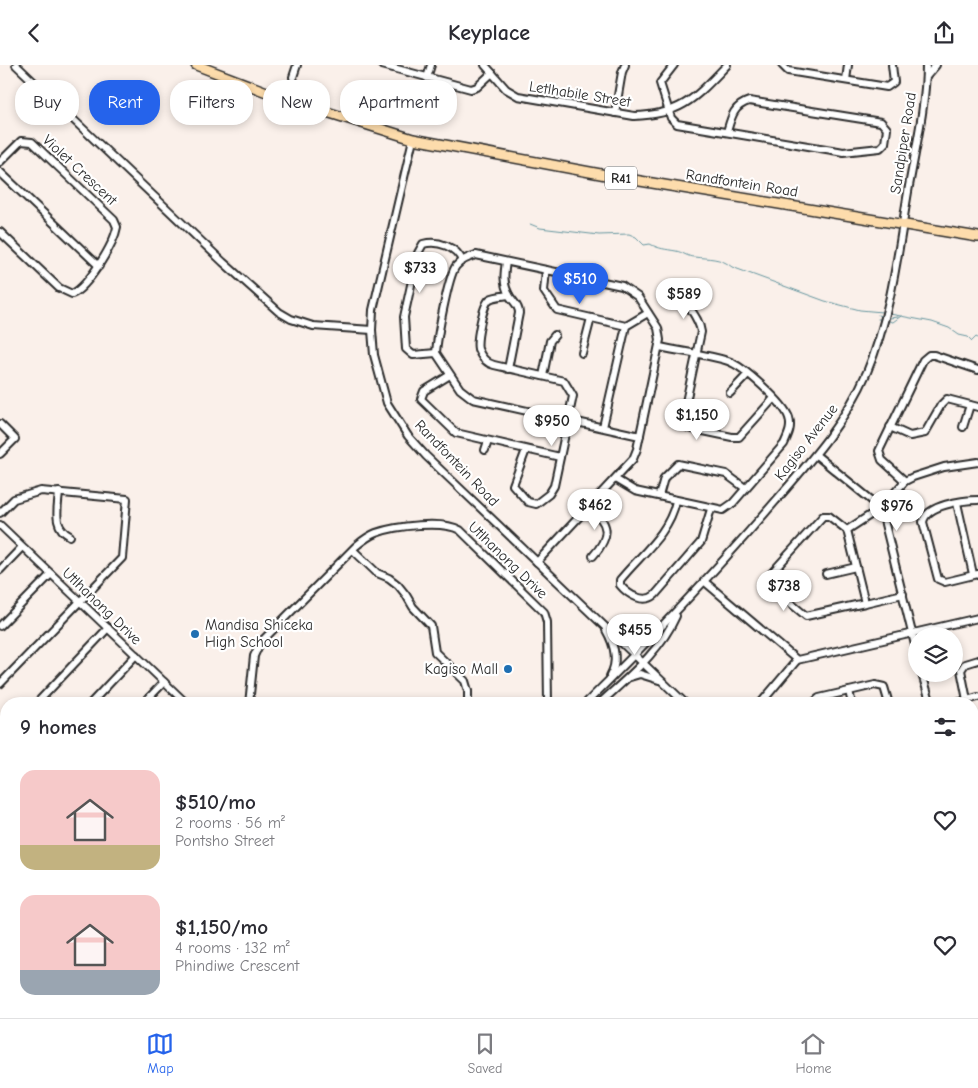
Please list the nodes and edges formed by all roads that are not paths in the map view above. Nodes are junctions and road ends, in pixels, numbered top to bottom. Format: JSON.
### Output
{"nodes":[{"id":1,"x":16,"y":65,"type":"edge"},
{"id":2,"x":196,"y":65,"type":"edge"},
{"id":3,"x":297,"y":65,"type":"edge"},
{"id":4,"x":382,"y":65,"type":"edge"},
{"id":5,"x":430,"y":65,"type":"edge"},
{"id":6,"x":485,"y":65,"type":"edge"},
{"id":7,"x":625,"y":65,"type":"edge"},
{"id":8,"x":674,"y":65,"type":"edge"},
{"id":9,"x":726,"y":65,"type":"edge"},
{"id":10,"x":782,"y":65,"type":"edge"},
{"id":11,"x":848,"y":65,"type":"edge"},
{"id":12,"x":892,"y":65,"type":"edge"},
{"id":13,"x":926,"y":65,"type":"edge"},
{"id":14,"x":936,"y":65,"type":"edge"},
{"id":15,"x":393,"y":67,"type":"edge"},
{"id":16,"x":492,"y":73,"type":"junction"},
{"id":17,"x":427,"y":77,"type":"junction"},
{"id":18,"x":926,"y":77,"type":"junction"},
{"id":19,"x":294,"y":80,"type":"edge"},
{"id":20,"x":846,"y":80,"type":"junction"},
{"id":21,"x":263,"y":90,"type":"edge"},
{"id":22,"x":668,"y":111,"type":"junction"},
{"id":23,"x":330,"y":113,"type":"edge"},
{"id":24,"x":615,"y":113,"type":"junction"},
{"id":25,"x":727,"y":132,"type":"junction"},
{"id":26,"x":413,"y":139,"type":"junction"},
{"id":27,"x":0,"y":162,"type":"edge"},
{"id":28,"x":0,"y":172,"type":"edge"},
{"id":29,"x":902,"y":226,"type":"junction"},
{"id":30,"x":0,"y":232,"type":"edge"},
{"id":31,"x":978,"y":237,"type":"edge"},
{"id":32,"x":462,"y":261,"type":"junction"},
{"id":33,"x":506,"y":262,"type":"junction"},
{"id":34,"x":98,"y":266,"type":"junction"},
{"id":35,"x":546,"y":270,"type":"junction"},
{"id":36,"x":680,"y":287,"type":"dead end"},
{"id":37,"x":509,"y":295,"type":"junction"},
{"id":38,"x":648,"y":313,"type":"junction"},
{"id":39,"x":591,"y":318,"type":"junction"},
{"id":40,"x":626,"y":326,"type":"junction"},
{"id":41,"x":372,"y":331,"type":"junction"},
{"id":42,"x":555,"y":335,"type":"dead end"},
{"id":43,"x":660,"y":347,"type":"junction"},
{"id":44,"x":436,"y":353,"type":"junction"},
{"id":45,"x":582,"y":353,"type":"dead end"},
{"id":46,"x":697,"y":355,"type":"junction"},
{"id":47,"x":508,"y":369,"type":"junction"},
{"id":48,"x":978,"y":370,"type":"edge"},
{"id":49,"x":450,"y":375,"type":"junction"},
{"id":50,"x":747,"y":375,"type":"junction"},
{"id":51,"x":543,"y":376,"type":"junction"},
{"id":52,"x":730,"y":393,"type":"dead end"},
{"id":53,"x":774,"y":398,"type":"junction"},
{"id":54,"x":970,"y":405,"type":"junction"},
{"id":55,"x":978,"y":407,"type":"edge"},
{"id":56,"x":569,"y":420,"type":"junction"},
{"id":57,"x":0,"y":424,"type":"edge"},
{"id":58,"x":603,"y":427,"type":"junction"},
{"id":59,"x":890,"y":427,"type":"junction"},
{"id":60,"x":963,"y":427,"type":"dead end"},
{"id":61,"x":640,"y":436,"type":"junction"},
{"id":62,"x":488,"y":441,"type":"junction"},
{"id":63,"x":485,"y":450,"type":"dead end"},
{"id":64,"x":526,"y":450,"type":"junction"},
{"id":65,"x":0,"y":454,"type":"edge"},
{"id":66,"x":816,"y":455,"type":"junction"},
{"id":67,"x":560,"y":457,"type":"junction"},
{"id":68,"x":978,"y":462,"type":"edge"},
{"id":69,"x":615,"y":479,"type":"junction"},
{"id":70,"x":905,"y":481,"type":"junction"},
{"id":71,"x":745,"y":488,"type":"junction"},
{"id":72,"x":60,"y":492,"type":"junction"},
{"id":73,"x":659,"y":496,"type":"junction"},
{"id":74,"x":978,"y":500,"type":"edge"},
{"id":75,"x":676,"y":501,"type":"junction"},
{"id":76,"x":957,"y":503,"type":"junction"},
{"id":77,"x":589,"y":507,"type":"junction"},
{"id":78,"x":881,"y":508,"type":"junction"},
{"id":79,"x":711,"y":509,"type":"junction"},
{"id":80,"x":0,"y":513,"type":"edge"},
{"id":81,"x":0,"y":525,"type":"edge"},
{"id":82,"x":847,"y":530,"type":"junction"},
{"id":83,"x":70,"y":536,"type":"dead end"},
{"id":84,"x":22,"y":547,"type":"junction"},
{"id":85,"x":353,"y":550,"type":"junction"},
{"id":86,"x":594,"y":556,"type":"dead end"},
{"id":87,"x":537,"y":562,"type":"junction"},
{"id":88,"x":856,"y":567,"type":"junction"},
{"id":89,"x":0,"y":570,"type":"edge"},
{"id":90,"x":51,"y":574,"type":"junction"},
{"id":91,"x":826,"y":574,"type":"dead end"},
{"id":92,"x":976,"y":574,"type":"edge"},
{"id":93,"x":705,"y":581,"type":"junction"},
{"id":94,"x":902,"y":594,"type":"junction"},
{"id":95,"x":80,"y":601,"type":"junction"},
{"id":96,"x":865,"y":603,"type":"junction"},
{"id":97,"x":677,"y":612,"type":"junction"},
{"id":98,"x":978,"y":618,"type":"edge"},
{"id":99,"x":601,"y":622,"type":"junction"},
{"id":100,"x":0,"y":626,"type":"edge"},
{"id":101,"x":911,"y":627,"type":"edge"},
{"id":102,"x":941,"y":627,"type":"edge"},
{"id":103,"x":108,"y":628,"type":"junction"},
{"id":104,"x":908,"y":635,"type":"edge"},
{"id":105,"x":650,"y":640,"type":"junction"},
{"id":106,"x":622,"y":641,"type":"junction"},
{"id":107,"x":662,"y":642,"type":"junction"},
{"id":108,"x":636,"y":654,"type":"junction"},
{"id":109,"x":136,"y":655,"type":"junction"},
{"id":110,"x":797,"y":660,"type":"junction"},
{"id":111,"x":978,"y":660,"type":"edge"},
{"id":112,"x":644,"y":662,"type":"junction"},
{"id":113,"x":0,"y":671,"type":"edge"},
{"id":114,"x":6,"y":677,"type":"junction"},
{"id":115,"x":624,"y":681,"type":"junction"},
{"id":116,"x":663,"y":681,"type":"junction"},
{"id":117,"x":164,"y":682,"type":"junction"},
{"id":118,"x":924,"y":682,"type":"edge"},
{"id":119,"x":0,"y":684,"type":"edge"},
{"id":120,"x":605,"y":684,"type":"junction"},
{"id":121,"x":849,"y":691,"type":"junction"},
{"id":122,"x":43,"y":697,"type":"edge"},
{"id":123,"x":97,"y":697,"type":"edge"},
{"id":124,"x":150,"y":697,"type":"edge"},
{"id":125,"x":180,"y":697,"type":"edge"},
{"id":126,"x":250,"y":697,"type":"edge"},
{"id":127,"x":468,"y":697,"type":"edge"},
{"id":128,"x":548,"y":697,"type":"edge"},
{"id":129,"x":592,"y":697,"type":"edge"},
{"id":130,"x":607,"y":697,"type":"edge"},
{"id":131,"x":679,"y":697,"type":"edge"},
{"id":132,"x":766,"y":697,"type":"edge"},
{"id":133,"x":826,"y":697,"type":"edge"},
{"id":134,"x":850,"y":697,"type":"edge"},
{"id":135,"x":888,"y":697,"type":"edge"},
{"id":136,"x":929,"y":697,"type":"edge"},
{"id":137,"x":966,"y":697,"type":"edge"}],
"edges":[{"from":1,"to":41,"type":"street"},
{"from":2,"to":21,"type":"main road","name":"Randfontein Road","number":"R41"},
{"from":3,"to":19,"type":"street"},
{"from":4,"to":15,"type":"street"},
{"from":5,"to":17,"type":"street"},
{"from":6,"to":16,"type":"street","name":"Letlhabile Street"},
{"from":7,"to":24,"type":"street"},
{"from":8,"to":22,"type":"street"},
{"from":9,"to":22,"type":"street","name":"Letlhabile Street"},
{"from":10,"to":20,"type":"street"},
{"from":11,"to":20,"type":"street"},
{"from":12,"to":20,"type":"street"},
{"from":13,"to":18,"type":"street","name":"Sandpiper Road"},
{"from":14,"to":18,"type":"street"},
{"from":15,"to":17,"type":"street"},
{"from":16,"to":17,"type":"street"},
{"from":16,"to":24,"type":"street","name":"Letlhabile Street"},
{"from":18,"to":29,"type":"street","name":"Sandpiper Road"},
{"from":22,"to":24,"type":"street","name":"Letlhabile Street"},
{"from":22,"to":25,"type":"street"},
{"from":23,"to":26,"type":"main road","name":"Randfontein Road","number":"R41"},
{"from":25,"to":25,"type":"street"},
{"from":26,"to":29,"type":"main road","name":"Randfontein Road","number":"R41"},
{"from":26,"to":41,"type":"street","name":"Randfontein Road"},
{"from":27,"to":34,"type":"street","name":"Violet Crescent"},
{"from":28,"to":34,"type":"street"},
{"from":29,"to":31,"type":"main road","name":"Randfontein Road","number":"R41"},
{"from":29,"to":66,"type":"street","name":"Kagiso Avenue"},
{"from":30,"to":34,"type":"street","name":"Violet Crescent"},
{"from":32,"to":33,"type":"street"},
{"from":32,"to":44,"type":"street"},
{"from":32,"to":44,"type":"street"},
{"from":33,"to":35,"type":"street"},
{"from":33,"to":37,"type":"street"},
{"from":35,"to":38,"type":"street"},
{"from":35,"to":39,"type":"street"},
{"from":36,"to":46,"type":"street"},
{"from":37,"to":47,"type":"street"},
{"from":37,"to":47,"type":"street"},
{"from":38,"to":40,"type":"street"},
{"from":38,"to":43,"type":"street"},
{"from":39,"to":40,"type":"street"},
{"from":39,"to":45,"type":"street"},
{"from":40,"to":58,"type":"street"},
{"from":41,"to":87,"type":"street","name":"Randfontein Road"},
{"from":42,"to":51,"type":"street"},
{"from":43,"to":46,"type":"street"},
{"from":43,"to":61,"type":"street"},
{"from":44,"to":49,"type":"street"},
{"from":46,"to":50,"type":"street"},
{"from":46,"to":53,"type":"street"},
{"from":47,"to":51,"type":"street"},
{"from":48,"to":59,"type":"street"},
{"from":49,"to":56,"type":"street"},
{"from":49,"to":62,"type":"street"},
{"from":50,"to":52,"type":"street"},
{"from":50,"to":53,"type":"street"},
{"from":51,"to":56,"type":"street"},
{"from":53,"to":71,"type":"street"},
{"from":54,"to":55,"type":"street"},
{"from":54,"to":59,"type":"street"},
{"from":54,"to":60,"type":"street"},
{"from":56,"to":58,"type":"street"},
{"from":56,"to":67,"type":"street"},
{"from":57,"to":65,"type":"street"},
{"from":58,"to":61,"type":"street"},
{"from":59,"to":70,"type":"street"},
{"from":61,"to":69,"type":"street"},
{"from":62,"to":63,"type":"street"},
{"from":62,"to":64,"type":"street"},
{"from":64,"to":67,"type":"street"},
{"from":64,"to":67,"type":"street"},
{"from":66,"to":78,"type":"street"},
{"from":66,"to":93,"type":"street","name":"Kagiso Avenue"},
{"from":68,"to":70,"type":"street"},
{"from":69,"to":73,"type":"street"},
{"from":69,"to":77,"type":"street"},
{"from":70,"to":78,"type":"street"},
{"from":71,"to":73,"type":"street"},
{"from":71,"to":79,"type":"street"},
{"from":72,"to":80,"type":"street"},
{"from":72,"to":83,"type":"street"},
{"from":72,"to":95,"type":"street"},
{"from":73,"to":75,"type":"street"},
{"from":74,"to":76,"type":"street"},
{"from":75,"to":79,"type":"street"},
{"from":75,"to":79,"type":"street"},
{"from":76,"to":92,"type":"street"},
{"from":76,"to":92,"type":"street"},
{"from":77,"to":86,"type":"street"},
{"from":77,"to":87,"type":"street"},
{"from":78,"to":82,"type":"street"},
{"from":78,"to":94,"type":"street"},
{"from":81,"to":84,"type":"street","name":"Utlhanong Drive"},
{"from":82,"to":88,"type":"street"},
{"from":82,"to":96,"type":"street"},
{"from":84,"to":89,"type":"street"},
{"from":84,"to":90,"type":"street","name":"Utlhanong Drive"},
{"from":85,"to":126,"type":"street","name":"Utlhanong Drive"},
{"from":85,"to":127,"type":"street"},
{"from":85,"to":128,"type":"street","name":"Utlhanong Drive"},
{"from":87,"to":99,"type":"street","name":"Randfontein Road"},
{"from":88,"to":91,"type":"street"},
{"from":88,"to":96,"type":"street"},
{"from":90,"to":95,"type":"street","name":"Utlhanong Drive"},
{"from":90,"to":100,"type":"street"},
{"from":93,"to":97,"type":"street","name":"Kagiso Avenue"},
{"from":93,"to":110,"type":"street"},
{"from":94,"to":96,"type":"street"},
{"from":94,"to":101,"type":"street"},
{"from":95,"to":103,"type":"street","name":"Utlhanong Drive"},
{"from":95,"to":114,"type":"street"},
{"from":97,"to":105,"type":"street","name":"Kagiso Avenue"},
{"from":97,"to":107,"type":"street","name":"Kagiso Avenue"},
{"from":98,"to":102,"type":"street"},
{"from":99,"to":106,"type":"street","name":"Randfontein Road"},
{"from":99,"to":120,"type":"street"},
{"from":103,"to":109,"type":"street","name":"Utlhanong Drive"},
{"from":103,"to":122,"type":"street"},
{"from":104,"to":110,"type":"street"},
{"from":105,"to":106,"type":"street"},
{"from":105,"to":108,"type":"street","name":"Kagiso Avenue"},
{"from":106,"to":108,"type":"street","name":"Randfontein Road"},
{"from":107,"to":112,"type":"street","name":"Kagiso Avenue"},
{"from":107,"to":116,"type":"street"},
{"from":108,"to":112,"type":"street","name":"Randfontein Road"},
{"from":108,"to":120,"type":"street","name":"Kagiso Avenue"},
{"from":109,"to":117,"type":"street","name":"Utlhanong Drive"},
{"from":109,"to":123,"type":"street"},
{"from":110,"to":132,"type":"street"},
{"from":111,"to":137,"type":"street"},
{"from":112,"to":115,"type":"street","name":"Kagiso Avenue"},
{"from":112,"to":116,"type":"street","name":"Randfontein Road"},
{"from":113,"to":114,"type":"street"},
{"from":114,"to":119,"type":"street"},
{"from":115,"to":116,"type":"street"},
{"from":115,"to":130,"type":"street","name":"Kagiso Avenue"},
{"from":116,"to":131,"type":"street","name":"Randfontein Road"},
{"from":117,"to":124,"type":"street"},
{"from":117,"to":125,"type":"street","name":"Utlhanong Drive"},
{"from":118,"to":136,"type":"street"},
{"from":120,"to":129,"type":"street","name":"Kagiso Avenue"},
{"from":121,"to":133,"type":"street"},
{"from":121,"to":134,"type":"street"},
{"from":121,"to":135,"type":"street"}]}
